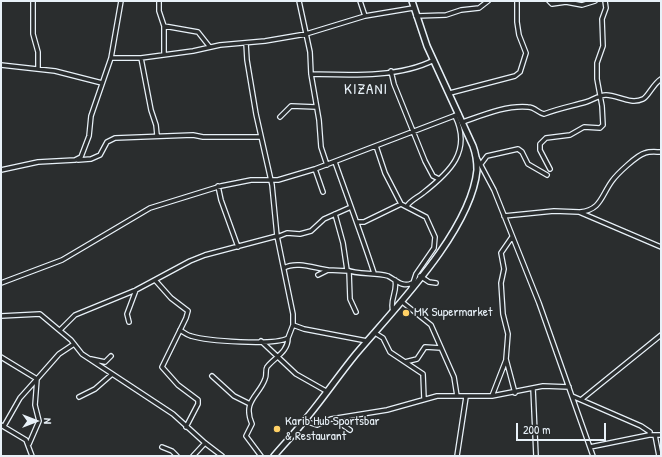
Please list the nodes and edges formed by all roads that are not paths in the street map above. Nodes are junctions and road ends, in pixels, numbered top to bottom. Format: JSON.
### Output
{"nodes":[{"id":1,"x":33,"y":1,"type":"edge"},
{"id":2,"x":121,"y":1,"type":"edge"},
{"id":3,"x":159,"y":1,"type":"edge"},
{"id":4,"x":299,"y":1,"type":"edge"},
{"id":5,"x":360,"y":1,"type":"edge"},
{"id":6,"x":412,"y":1,"type":"edge"},
{"id":7,"x":488,"y":1,"type":"edge"},
{"id":8,"x":517,"y":1,"type":"edge"},
{"id":9,"x":549,"y":1,"type":"edge"},
{"id":10,"x":595,"y":1,"type":"edge"},
{"id":11,"x":605,"y":1,"type":"edge"},
{"id":12,"x":413,"y":8,"type":"junction"},
{"id":13,"x":365,"y":16,"type":"junction"},
{"id":14,"x":416,"y":16,"type":"junction"},
{"id":15,"x":164,"y":26,"type":"junction"},
{"id":16,"x":306,"y":34,"type":"junction"},
{"id":17,"x":246,"y":43,"type":"junction"},
{"id":18,"x":210,"y":46,"type":"junction"},
{"id":19,"x":164,"y":54,"type":"junction"},
{"id":20,"x":111,"y":58,"type":"junction"},
{"id":21,"x":141,"y":58,"type":"junction"},
{"id":22,"x":434,"y":60,"type":"junction"},
{"id":23,"x":1,"y":65,"type":"edge"},
{"id":24,"x":38,"y":69,"type":"junction"},
{"id":25,"x":391,"y":71,"type":"junction"},
{"id":26,"x":311,"y":74,"type":"junction"},
{"id":27,"x":661,"y":79,"type":"edge"},
{"id":28,"x":102,"y":83,"type":"junction"},
{"id":29,"x":450,"y":93,"type":"junction"},
{"id":30,"x":600,"y":96,"type":"junction"},
{"id":31,"x":316,"y":107,"type":"junction"},
{"id":32,"x":457,"y":115,"type":"junction"},
{"id":33,"x":280,"y":117,"type":"dead end"},
{"id":34,"x":463,"y":122,"type":"junction"},
{"id":35,"x":414,"y":130,"type":"junction"},
{"id":36,"x":157,"y":135,"type":"junction"},
{"id":37,"x":261,"y":137,"type":"junction"},
{"id":38,"x":376,"y":146,"type":"junction"},
{"id":39,"x":661,"y":152,"type":"edge"},
{"id":40,"x":476,"y":157,"type":"junction"},
{"id":41,"x":78,"y":160,"type":"junction"},
{"id":42,"x":335,"y":162,"type":"junction"},
{"id":43,"x":481,"y":164,"type":"junction"},
{"id":44,"x":327,"y":165,"type":"junction"},
{"id":45,"x":314,"y":169,"type":"junction"},
{"id":46,"x":550,"y":169,"type":"dead end"},
{"id":47,"x":1,"y":170,"type":"edge"},
{"id":48,"x":547,"y":175,"type":"dead end"},
{"id":49,"x":439,"y":179,"type":"junction"},
{"id":50,"x":271,"y":180,"type":"junction"},
{"id":51,"x":218,"y":186,"type":"junction"},
{"id":52,"x":323,"y":192,"type":"dead end"},
{"id":53,"x":401,"y":204,"type":"junction"},
{"id":54,"x":407,"y":206,"type":"junction"},
{"id":55,"x":351,"y":207,"type":"junction"},
{"id":56,"x":579,"y":212,"type":"junction"},
{"id":57,"x":335,"y":214,"type":"junction"},
{"id":58,"x":504,"y":216,"type":"junction"},
{"id":59,"x":359,"y":223,"type":"junction"},
{"id":60,"x":277,"y":236,"type":"junction"},
{"id":61,"x":512,"y":237,"type":"junction"},
{"id":62,"x":238,"y":246,"type":"junction"},
{"id":63,"x":661,"y":247,"type":"edge"},
{"id":64,"x":284,"y":268,"type":"junction"},
{"id":65,"x":328,"y":270,"type":"junction"},
{"id":66,"x":348,"y":271,"type":"junction"},
{"id":67,"x":374,"y":273,"type":"junction"},
{"id":68,"x":318,"y":275,"type":"dead end"},
{"id":69,"x":420,"y":276,"type":"junction"},
{"id":70,"x":155,"y":280,"type":"junction"},
{"id":71,"x":395,"y":280,"type":"junction"},
{"id":72,"x":1,"y":283,"type":"edge"},
{"id":73,"x":436,"y":283,"type":"dead end"},
{"id":74,"x":411,"y":286,"type":"junction"},
{"id":75,"x":136,"y":290,"type":"junction"},
{"id":76,"x":401,"y":301,"type":"junction"},
{"id":77,"x":393,"y":311,"type":"junction"},
{"id":78,"x":356,"y":312,"type":"dead end"},
{"id":79,"x":1,"y":316,"type":"edge"},
{"id":80,"x":129,"y":322,"type":"dead end"},
{"id":81,"x":293,"y":325,"type":"junction"},
{"id":82,"x":60,"y":330,"type":"junction"},
{"id":83,"x":180,"y":330,"type":"junction"},
{"id":84,"x":376,"y":333,"type":"junction"},
{"id":85,"x":661,"y":335,"type":"edge"},
{"id":86,"x":288,"y":338,"type":"junction"},
{"id":87,"x":261,"y":341,"type":"junction"},
{"id":88,"x":368,"y":341,"type":"junction"},
{"id":89,"x":74,"y":344,"type":"junction"},
{"id":90,"x":441,"y":348,"type":"junction"},
{"id":91,"x":111,"y":356,"type":"dead end"},
{"id":92,"x":279,"y":356,"type":"junction"},
{"id":93,"x":1,"y":357,"type":"edge"},
{"id":94,"x":90,"y":359,"type":"junction"},
{"id":95,"x":506,"y":359,"type":"junction"},
{"id":96,"x":405,"y":362,"type":"junction"},
{"id":97,"x":111,"y":375,"type":"junction"},
{"id":98,"x":212,"y":376,"type":"dead end"},
{"id":99,"x":37,"y":379,"type":"junction"},
{"id":100,"x":569,"y":387,"type":"junction"},
{"id":101,"x":533,"y":388,"type":"junction"},
{"id":102,"x":326,"y":392,"type":"junction"},
{"id":103,"x":516,"y":392,"type":"junction"},
{"id":104,"x":457,"y":396,"type":"junction"},
{"id":105,"x":492,"y":396,"type":"junction"},
{"id":106,"x":572,"y":396,"type":"junction"},
{"id":107,"x":79,"y":397,"type":"dead end"},
{"id":108,"x":466,"y":397,"type":"junction"},
{"id":109,"x":424,"y":399,"type":"junction"},
{"id":110,"x":582,"y":399,"type":"junction"},
{"id":111,"x":250,"y":404,"type":"junction"},
{"id":112,"x":334,"y":419,"type":"junction"},
{"id":113,"x":305,"y":421,"type":"junction"},
{"id":114,"x":3,"y":426,"type":"edge"},
{"id":115,"x":186,"y":427,"type":"junction"},
{"id":116,"x":350,"y":430,"type":"dead end"},
{"id":117,"x":649,"y":435,"type":"junction"},
{"id":118,"x":655,"y":435,"type":"junction"},
{"id":119,"x":661,"y":435,"type":"edge"},
{"id":120,"x":29,"y":444,"type":"junction"},
{"id":121,"x":205,"y":444,"type":"junction"},
{"id":122,"x":162,"y":447,"type":"dead end"},
{"id":123,"x":590,"y":448,"type":"junction"},
{"id":124,"x":277,"y":455,"type":"edge"},
{"id":125,"x":32,"y":456,"type":"edge"},
{"id":126,"x":177,"y":456,"type":"edge"},
{"id":127,"x":193,"y":456,"type":"edge"},
{"id":128,"x":222,"y":456,"type":"edge"},
{"id":129,"x":262,"y":456,"type":"edge"},
{"id":130,"x":457,"y":456,"type":"edge"},
{"id":131,"x":536,"y":456,"type":"edge"},
{"id":132,"x":593,"y":456,"type":"edge"},
{"id":133,"x":660,"y":456,"type":"edge"}],
"edges":[{"from":1,"to":24,"type":"street"},
{"from":2,"to":20,"type":"street"},
{"from":3,"to":15,"type":"street"},
{"from":4,"to":16,"type":"street"},
{"from":5,"to":13,"type":"street"},
{"from":6,"to":12,"type":"main road"},
{"from":7,"to":14,"type":"street"},
{"from":8,"to":29,"type":"street"},
{"from":9,"to":10,"type":"street"},
{"from":11,"to":30,"type":"street"},
{"from":12,"to":13,"type":"street"},
{"from":12,"to":14,"type":"main road"},
{"from":13,"to":16,"type":"street"},
{"from":14,"to":22,"type":"main road"},
{"from":15,"to":18,"type":"street"},
{"from":15,"to":19,"type":"street"},
{"from":16,"to":17,"type":"street"},
{"from":16,"to":26,"type":"street"},
{"from":17,"to":18,"type":"street"},
{"from":17,"to":37,"type":"street"},
{"from":18,"to":19,"type":"street"},
{"from":19,"to":21,"type":"street"},
{"from":20,"to":21,"type":"street"},
{"from":20,"to":28,"type":"street"},
{"from":21,"to":36,"type":"street"},
{"from":22,"to":25,"type":"street"},
{"from":22,"to":29,"type":"main road"},
{"from":23,"to":24,"type":"street"},
{"from":24,"to":28,"type":"street"},
{"from":25,"to":26,"type":"street"},
{"from":25,"to":35,"type":"street"},
{"from":26,"to":31,"type":"street"},
{"from":27,"to":30,"type":"street"},
{"from":28,"to":41,"type":"street"},
{"from":29,"to":32,"type":"main road"},
{"from":30,"to":34,"type":"street"},
{"from":30,"to":46,"type":"street"},
{"from":31,"to":33,"type":"street"},
{"from":31,"to":44,"type":"street"},
{"from":32,"to":34,"type":"main road"},
{"from":32,"to":35,"type":"street"},
{"from":32,"to":49,"type":"street"},
{"from":34,"to":40,"type":"main road"},
{"from":35,"to":38,"type":"street"},
{"from":35,"to":49,"type":"street"},
{"from":36,"to":37,"type":"street"},
{"from":36,"to":41,"type":"street"},
{"from":37,"to":50,"type":"street"},
{"from":38,"to":42,"type":"street"},
{"from":38,"to":53,"type":"street"},
{"from":39,"to":56,"type":"street"},
{"from":40,"to":43,"type":"street"},
{"from":40,"to":69,"type":"main road"},
{"from":41,"to":47,"type":"street"},
{"from":42,"to":44,"type":"street"},
{"from":42,"to":55,"type":"street"},
{"from":43,"to":48,"type":"street"},
{"from":43,"to":58,"type":"street"},
{"from":44,"to":45,"type":"street"},
{"from":45,"to":50,"type":"street"},
{"from":45,"to":52,"type":"street"},
{"from":49,"to":54,"type":"street"},
{"from":50,"to":51,"type":"street"},
{"from":50,"to":60,"type":"street"},
{"from":51,"to":62,"type":"street"},
{"from":51,"to":72,"type":"street"},
{"from":53,"to":54,"type":"street"},
{"from":53,"to":59,"type":"street"},
{"from":54,"to":74,"type":"street"},
{"from":55,"to":57,"type":"street"},
{"from":55,"to":59,"type":"street"},
{"from":56,"to":58,"type":"street"},
{"from":56,"to":63,"type":"street"},
{"from":57,"to":60,"type":"street"},
{"from":57,"to":66,"type":"street"},
{"from":58,"to":61,"type":"street"},
{"from":59,"to":67,"type":"street"},
{"from":60,"to":62,"type":"street"},
{"from":60,"to":64,"type":"street"},
{"from":61,"to":95,"type":"street"},
{"from":61,"to":100,"type":"street"},
{"from":62,"to":70,"type":"street"},
{"from":64,"to":65,"type":"street"},
{"from":64,"to":81,"type":"street"},
{"from":65,"to":66,"type":"street"},
{"from":65,"to":68,"type":"street"},
{"from":66,"to":67,"type":"street"},
{"from":66,"to":78,"type":"street"},
{"from":67,"to":71,"type":"street"},
{"from":69,"to":73,"type":"street"},
{"from":69,"to":74,"type":"main road"},
{"from":70,"to":75,"type":"street"},
{"from":70,"to":83,"type":"street"},
{"from":71,"to":74,"type":"street"},
{"from":71,"to":77,"type":"street"},
{"from":74,"to":76,"type":"main road"},
{"from":75,"to":80,"type":"street"},
{"from":75,"to":82,"type":"street"},
{"from":76,"to":77,"type":"main road"},
{"from":76,"to":90,"type":"street"},
{"from":77,"to":84,"type":"main road"},
{"from":79,"to":82,"type":"street"},
{"from":81,"to":86,"type":"street"},
{"from":81,"to":88,"type":"street"},
{"from":82,"to":89,"type":"street"},
{"from":83,"to":87,"type":"street"},
{"from":83,"to":115,"type":"street"},
{"from":84,"to":88,"type":"main road"},
{"from":84,"to":96,"type":"street"},
{"from":85,"to":110,"type":"street"},
{"from":86,"to":87,"type":"street"},
{"from":86,"to":92,"type":"street"},
{"from":87,"to":92,"type":"street"},
{"from":88,"to":102,"type":"main road"},
{"from":89,"to":94,"type":"street"},
{"from":89,"to":99,"type":"street"},
{"from":90,"to":96,"type":"street"},
{"from":90,"to":104,"type":"street"},
{"from":91,"to":94,"type":"street"},
{"from":92,"to":102,"type":"street"},
{"from":92,"to":111,"type":"street"},
{"from":93,"to":99,"type":"street"},
{"from":94,"to":97,"type":"street"},
{"from":95,"to":103,"type":"street"},
{"from":95,"to":105,"type":"street"},
{"from":96,"to":109,"type":"street"},
{"from":97,"to":107,"type":"street"},
{"from":97,"to":115,"type":"street"},
{"from":98,"to":111,"type":"street"},
{"from":99,"to":114,"type":"street"},
{"from":99,"to":120,"type":"street"},
{"from":100,"to":101,"type":"street"},
{"from":100,"to":106,"type":"street"},
{"from":101,"to":103,"type":"street"},
{"from":101,"to":131,"type":"street"},
{"from":102,"to":113,"type":"main road"},
{"from":103,"to":105,"type":"street"},
{"from":104,"to":108,"type":"street"},
{"from":104,"to":109,"type":"street"},
{"from":105,"to":108,"type":"street"},
{"from":106,"to":110,"type":"street"},
{"from":106,"to":123,"type":"street"},
{"from":108,"to":130,"type":"street"},
{"from":109,"to":112,"type":"street"},
{"from":110,"to":117,"type":"street"},
{"from":111,"to":129,"type":"street"},
{"from":112,"to":113,"type":"street"},
{"from":112,"to":116,"type":"street"},
{"from":113,"to":124,"type":"main road"},
{"from":114,"to":120,"type":"street"},
{"from":115,"to":121,"type":"street"},
{"from":117,"to":118,"type":"street"},
{"from":117,"to":123,"type":"street"},
{"from":118,"to":119,"type":"street"},
{"from":118,"to":133,"type":"street"},
{"from":120,"to":125,"type":"street"},
{"from":121,"to":127,"type":"street"},
{"from":121,"to":128,"type":"street"},
{"from":122,"to":126,"type":"street"},
{"from":123,"to":132,"type":"street"}]}
